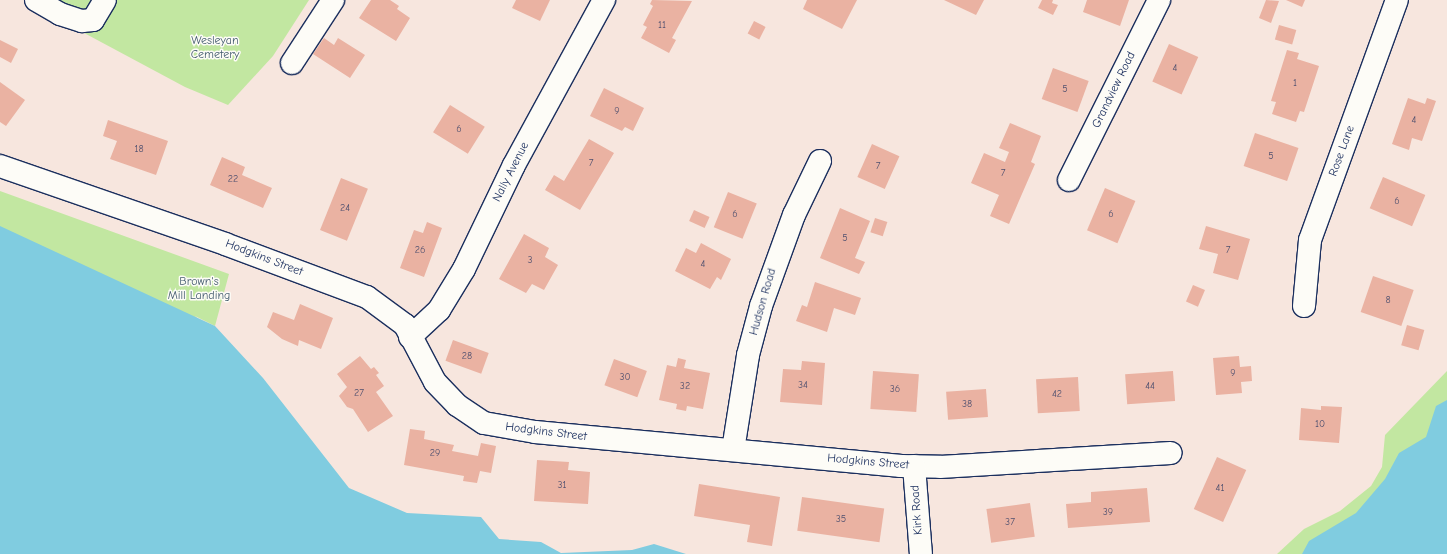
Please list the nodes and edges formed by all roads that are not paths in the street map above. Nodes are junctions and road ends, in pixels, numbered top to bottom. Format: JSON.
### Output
{"nodes":[{"id":1,"x":36,"y":0,"type":"edge"},
{"id":2,"x":105,"y":0,"type":"edge"},
{"id":3,"x":333,"y":0,"type":"edge"},
{"id":4,"x":604,"y":0,"type":"edge"},
{"id":5,"x":1159,"y":0,"type":"edge"},
{"id":6,"x":1397,"y":0,"type":"edge"},
{"id":7,"x":292,"y":63,"type":"dead end"},
{"id":8,"x":820,"y":161,"type":"dead end"},
{"id":9,"x":0,"y":166,"type":"edge"},
{"id":10,"x":1069,"y":180,"type":"dead end"},
{"id":11,"x":1304,"y":306,"type":"dead end"},
{"id":12,"x":410,"y":337,"type":"junction"},
{"id":13,"x":732,"y":450,"type":"junction"},
{"id":14,"x":1171,"y":454,"type":"dead end"},
{"id":15,"x":914,"y":466,"type":"junction"},
{"id":16,"x":921,"y":554,"type":"edge"}],
"edges":[{"from":1,"to":2,"type":"street"},
{"from":3,"to":7,"type":"street"},
{"from":4,"to":12,"type":"street","name":"Nally Avenue"},
{"from":5,"to":10,"type":"street","name":"Grandview Road"},
{"from":6,"to":11,"type":"street","name":"Rose Lane"},
{"from":8,"to":13,"type":"street","name":"Hudson Road"},
{"from":9,"to":12,"type":"street","name":"Hodgkins Street"},
{"from":12,"to":13,"type":"street","name":"Hodgkins Street"},
{"from":13,"to":15,"type":"street","name":"Hodgkins Street"},
{"from":14,"to":15,"type":"street","name":"Hodgkins Street"},
{"from":15,"to":16,"type":"street","name":"Kirk Road"}]}
